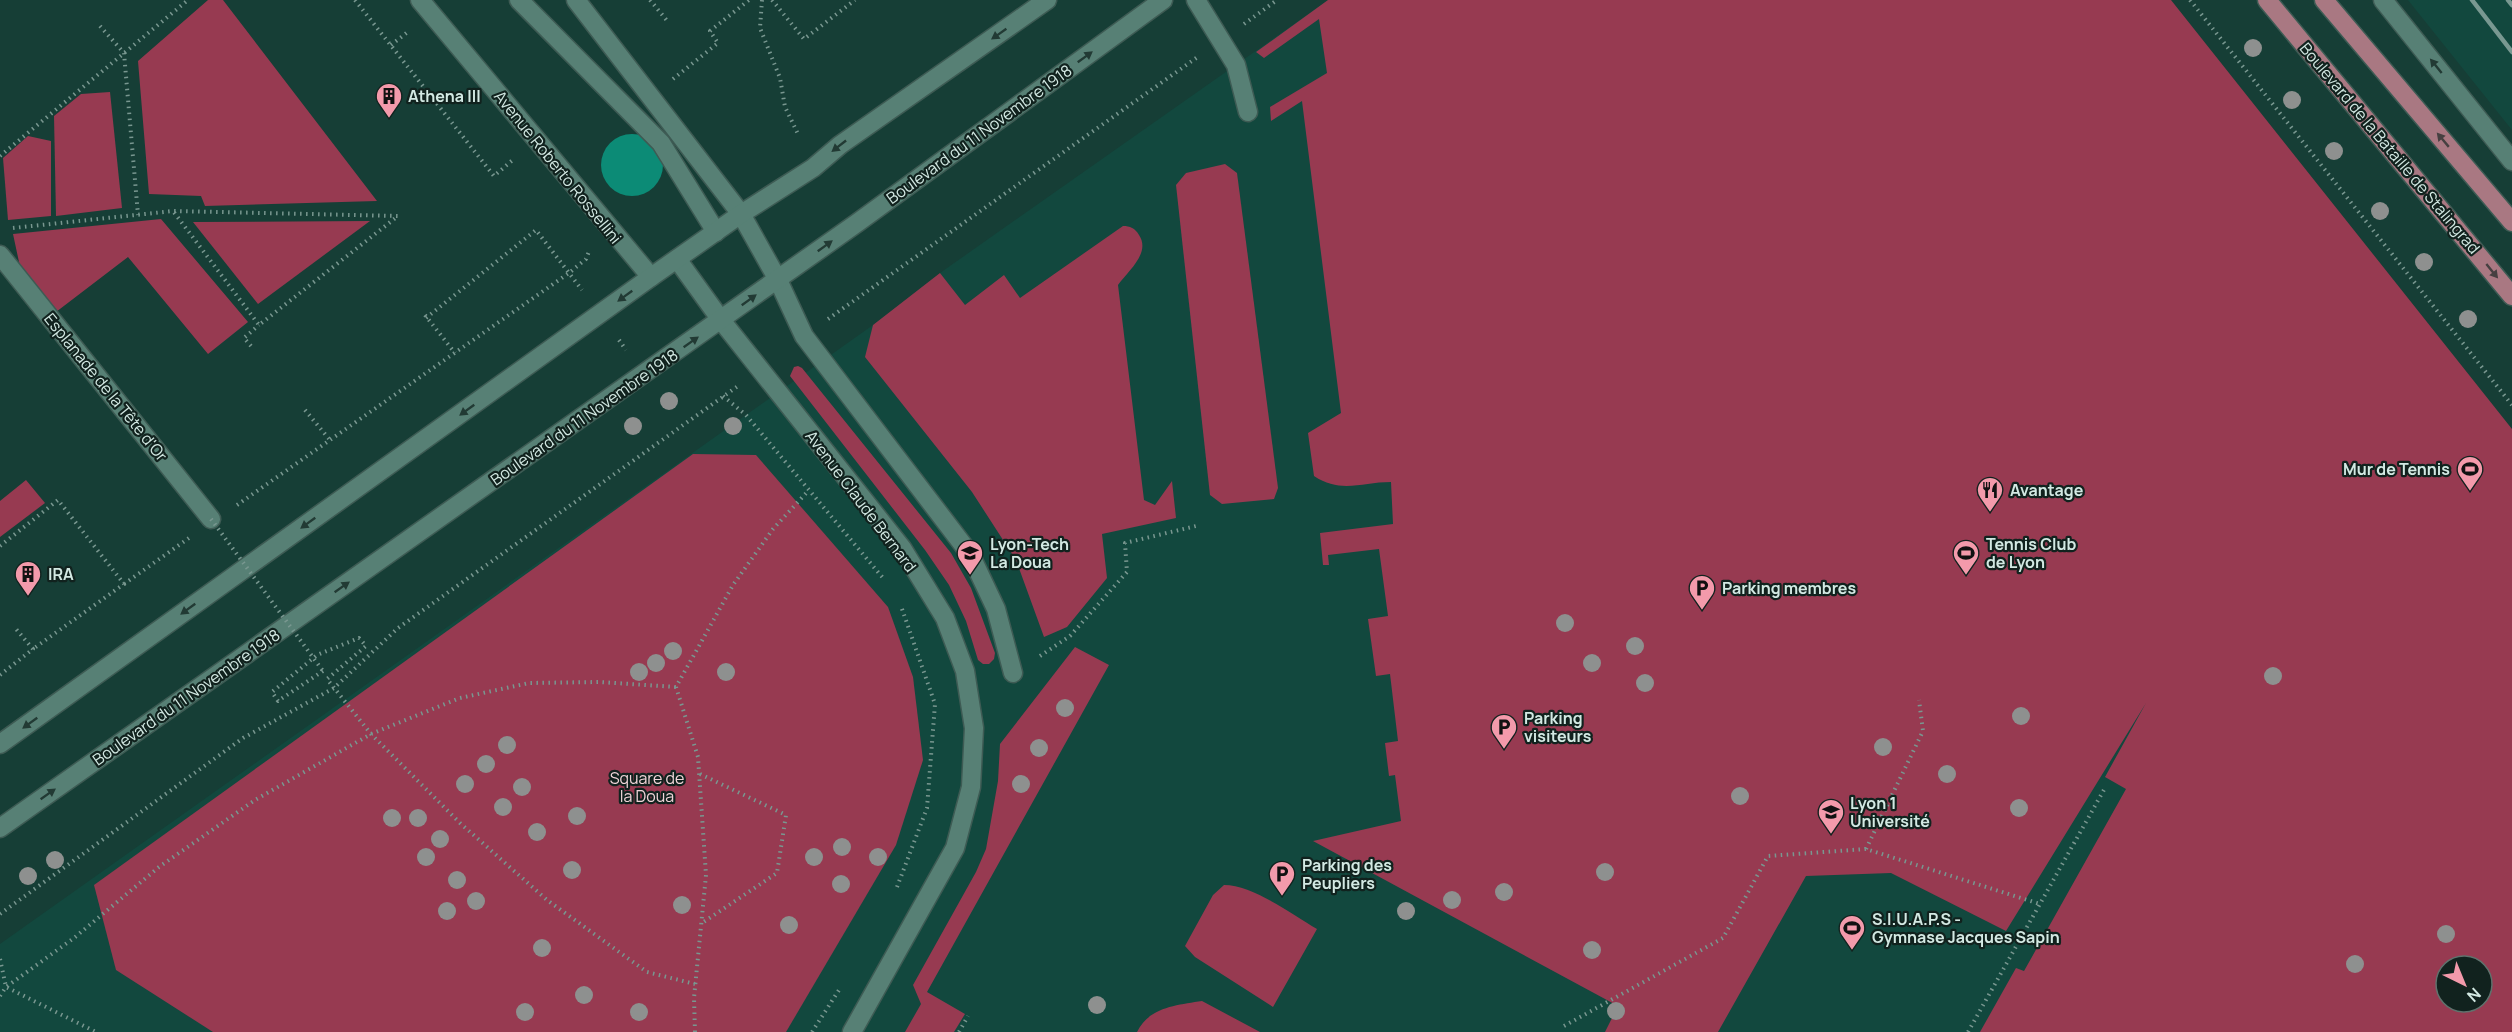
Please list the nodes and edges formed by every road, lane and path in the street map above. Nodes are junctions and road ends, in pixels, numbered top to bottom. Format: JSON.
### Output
{"nodes":[{"id":1,"x":188,"y":0,"type":"edge"},
{"id":2,"x":355,"y":0,"type":"edge"},
{"id":3,"x":420,"y":0,"type":"edge"},
{"id":4,"x":519,"y":0,"type":"edge"},
{"id":5,"x":576,"y":0,"type":"edge"},
{"id":6,"x":650,"y":0,"type":"edge"},
{"id":7,"x":749,"y":0,"type":"edge"},
{"id":8,"x":762,"y":0,"type":"edge"},
{"id":9,"x":772,"y":0,"type":"edge"},
{"id":10,"x":855,"y":0,"type":"edge"},
{"id":11,"x":1047,"y":0,"type":"edge"},
{"id":12,"x":1163,"y":0,"type":"edge"},
{"id":13,"x":1196,"y":0,"type":"edge"},
{"id":14,"x":1277,"y":0,"type":"edge"},
{"id":15,"x":2190,"y":0,"type":"edge"},
{"id":16,"x":2267,"y":0,"type":"edge"},
{"id":17,"x":2324,"y":0,"type":"edge"},
{"id":18,"x":2383,"y":0,"type":"edge"},
{"id":19,"x":669,"y":23,"type":"dead end"},
{"id":20,"x":100,"y":26,"type":"dead end"},
{"id":21,"x":415,"y":26,"type":"dead end"},
{"id":22,"x":1221,"y":40,"type":"junction"},
{"id":23,"x":391,"y":45,"type":"junction"},
{"id":24,"x":124,"y":53,"type":"junction"},
{"id":25,"x":650,"y":97,"type":"junction"},
{"id":26,"x":1248,"y":112,"type":"dead end"},
{"id":27,"x":798,"y":134,"type":"dead end"},
{"id":28,"x":0,"y":156,"type":"edge"},
{"id":29,"x":518,"y":156,"type":"dead end"},
{"id":30,"x":2512,"y":161,"type":"edge"},
{"id":31,"x":173,"y":211,"type":"junction"},
{"id":32,"x":741,"y":214,"type":"junction"},
{"id":33,"x":138,"y":215,"type":"junction"},
{"id":34,"x":2512,"y":222,"type":"edge"},
{"id":35,"x":12,"y":228,"type":"dead end"},
{"id":36,"x":716,"y":232,"type":"junction"},
{"id":37,"x":0,"y":255,"type":"edge"},
{"id":38,"x":677,"y":259,"type":"junction"},
{"id":39,"x":569,"y":273,"type":"junction"},
{"id":40,"x":651,"y":278,"type":"junction"},
{"id":41,"x":778,"y":280,"type":"junction"},
{"id":42,"x":584,"y":292,"type":"dead end"},
{"id":43,"x":2512,"y":296,"type":"edge"},
{"id":44,"x":721,"y":320,"type":"junction"},
{"id":45,"x":259,"y":325,"type":"junction"},
{"id":46,"x":804,"y":336,"type":"junction"},
{"id":47,"x":619,"y":340,"type":"dead end"},
{"id":48,"x":251,"y":346,"type":"dead end"},
{"id":49,"x":626,"y":350,"type":"dead end"},
{"id":50,"x":455,"y":353,"type":"junction"},
{"id":51,"x":761,"y":369,"type":"junction"},
{"id":52,"x":723,"y":396,"type":"junction"},
{"id":53,"x":2512,"y":405,"type":"edge"},
{"id":54,"x":305,"y":410,"type":"dead end"},
{"id":55,"x":330,"y":440,"type":"junction"},
{"id":56,"x":809,"y":490,"type":"junction"},
{"id":57,"x":228,"y":511,"type":"dead end"},
{"id":58,"x":211,"y":519,"type":"joint"},
{"id":59,"x":1196,"y":526,"type":"dead end"},
{"id":60,"x":191,"y":537,"type":"dead end"},
{"id":61,"x":0,"y":546,"type":"edge"},
{"id":62,"x":123,"y":584,"type":"junction"},
{"id":63,"x":890,"y":586,"type":"dead end"},
{"id":64,"x":901,"y":605,"type":"dead end"},
{"id":65,"x":16,"y":629,"type":"dead end"},
{"id":66,"x":33,"y":649,"type":"junction"},
{"id":67,"x":1013,"y":673,"type":"joint"},
{"id":68,"x":0,"y":675,"type":"edge"},
{"id":69,"x":676,"y":687,"type":"junction"},
{"id":70,"x":334,"y":688,"type":"junction"},
{"id":71,"x":1919,"y":700,"type":"dead end"},
{"id":72,"x":371,"y":734,"type":"junction"},
{"id":73,"x":0,"y":744,"type":"edge"},
{"id":74,"x":700,"y":774,"type":"junction"},
{"id":75,"x":2105,"y":788,"type":"dead end"},
{"id":76,"x":0,"y":828,"type":"edge"},
{"id":77,"x":1866,"y":849,"type":"junction"},
{"id":78,"x":895,"y":891,"type":"dead end"},
{"id":79,"x":2040,"y":904,"type":"junction"},
{"id":80,"x":0,"y":914,"type":"edge"},
{"id":81,"x":702,"y":924,"type":"junction"},
{"id":82,"x":0,"y":959,"type":"edge"},
{"id":83,"x":843,"y":983,"type":"dead end"},
{"id":84,"x":695,"y":984,"type":"junction"},
{"id":85,"x":6,"y":987,"type":"junction"},
{"id":86,"x":0,"y":996,"type":"edge"},
{"id":87,"x":968,"y":1016,"type":"dead end"},
{"id":88,"x":1564,"y":1026,"type":"dead end"},
{"id":89,"x":96,"y":1032,"type":"edge"},
{"id":90,"x":695,"y":1032,"type":"edge"},
{"id":91,"x":812,"y":1032,"type":"edge"},
{"id":92,"x":852,"y":1032,"type":"edge"},
{"id":93,"x":959,"y":1032,"type":"edge"},
{"id":94,"x":1968,"y":1032,"type":"edge"}],
"edges":[{"from":1,"to":24,"type":"path"},
{"from":2,"to":23,"type":"path"},
{"from":3,"to":40,"type":"street","name":"Avenue Roberto Rossellini"},
{"from":4,"to":36,"type":"street"},
{"from":5,"to":25,"type":"street"},
{"from":6,"to":19,"type":"path"},
{"from":7,"to":25,"type":"path"},
{"from":8,"to":27,"type":"path"},
{"from":9,"to":10,"type":"path"},
{"from":11,"to":32,"type":"street","one_way":true},
{"from":41,"to":12,"type":"street","name":"Boulevard du 11 Novembre 1918","one_way":true},
{"from":13,"to":22,"type":"street"},
{"from":14,"to":22,"type":"path"},
{"from":15,"to":53,"type":"path"},
{"from":16,"to":43,"type":"main road","name":"Boulevard de la Bataille de Stalingrad","one_way":true},
{"from":34,"to":17,"type":"main road","one_way":true},
{"from":30,"to":18,"type":"street","one_way":true},
{"from":20,"to":24,"type":"path"},
{"from":21,"to":23,"type":"path"},
{"from":22,"to":26,"type":"street"},
{"from":22,"to":46,"type":"path"},
{"from":23,"to":29,"type":"path"},
{"from":24,"to":28,"type":"path"},
{"from":24,"to":33,"type":"path"},
{"from":25,"to":32,"type":"street"},
{"from":31,"to":33,"type":"path"},
{"from":31,"to":45,"type":"path"},
{"from":31,"to":45,"type":"path"},
{"from":32,"to":36,"type":"street"},
{"from":32,"to":41,"type":"street"},
{"from":33,"to":35,"type":"path"},
{"from":36,"to":38,"type":"street"},
{"from":37,"to":58,"type":"street","name":"Esplanade de la Tête d'Or"},
{"from":38,"to":40,"type":"street"},
{"from":38,"to":44,"type":"street","name":"Avenue Claude Bernard"},
{"from":39,"to":42,"type":"path"},
{"from":39,"to":50,"type":"path"},
{"from":39,"to":50,"type":"path"},
{"from":40,"to":73,"type":"street","one_way":true},
{"from":44,"to":41,"type":"street","name":"Boulevard du 11 Novembre 1918","one_way":true},
{"from":41,"to":46,"type":"street"},
{"from":44,"to":51,"type":"street","name":"Avenue Claude Bernard"},
{"from":76,"to":44,"type":"street","name":"Boulevard du 11 Novembre 1918","one_way":true},
{"from":45,"to":48,"type":"path"},
{"from":46,"to":67,"type":"street"},
{"from":47,"to":49,"type":"path"},
{"from":50,"to":55,"type":"path"},
{"from":51,"to":52,"type":"path"},
{"from":51,"to":92,"type":"street","name":"Avenue Claude Bernard"},
{"from":52,"to":56,"type":"path"},
{"from":52,"to":70,"type":"path"},
{"from":54,"to":55,"type":"path"},
{"from":55,"to":57,"type":"path"},
{"from":56,"to":63,"type":"path"},
{"from":56,"to":69,"type":"path"},
{"from":58,"to":70,"type":"path","bridge":true},
{"from":59,"to":67,"type":"path"},
{"from":60,"to":62,"type":"path"},
{"from":61,"to":62,"type":"path"},
{"from":62,"to":66,"type":"path"},
{"from":64,"to":78,"type":"path"},
{"from":65,"to":66,"type":"path"},
{"from":66,"to":68,"type":"path"},
{"from":69,"to":72,"type":"path"},
{"from":69,"to":74,"type":"path"},
{"from":70,"to":72,"type":"path"},
{"from":70,"to":80,"type":"path"},
{"from":71,"to":77,"type":"path"},
{"from":72,"to":84,"type":"path"},
{"from":72,"to":85,"type":"path"},
{"from":74,"to":81,"type":"path"},
{"from":74,"to":81,"type":"path"},
{"from":75,"to":79,"type":"path"},
{"from":77,"to":79,"type":"path"},
{"from":77,"to":88,"type":"path"},
{"from":79,"to":94,"type":"path"},
{"from":81,"to":84,"type":"path"},
{"from":82,"to":85,"type":"path"},
{"from":83,"to":91,"type":"path"},
{"from":84,"to":90,"type":"path"},
{"from":85,"to":86,"type":"path"},
{"from":85,"to":89,"type":"path"},
{"from":87,"to":93,"type":"path"}]}
